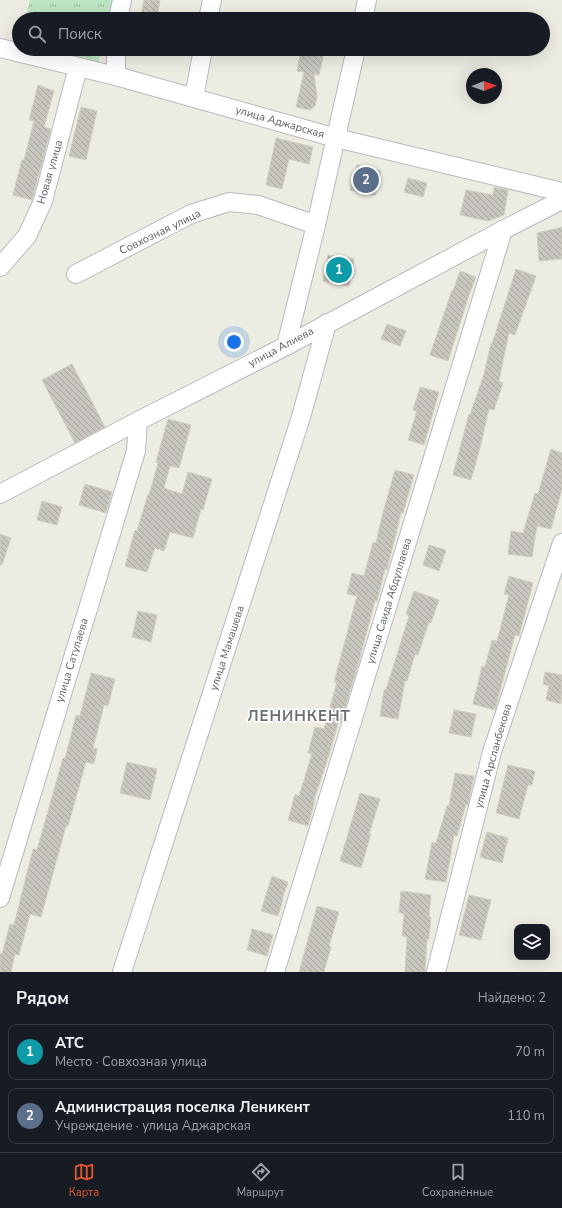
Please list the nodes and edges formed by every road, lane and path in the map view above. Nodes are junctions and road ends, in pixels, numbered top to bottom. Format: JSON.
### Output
{"nodes":[{"id":1,"x":122,"y":0,"type":"edge"},
{"id":2,"x":212,"y":0,"type":"edge"},
{"id":3,"x":367,"y":0,"type":"edge"},
{"id":4,"x":119,"y":12,"type":"edge"},
{"id":5,"x":209,"y":12,"type":"edge"},
{"id":6,"x":364,"y":12,"type":"edge"},
{"id":7,"x":0,"y":48,"type":"edge"},
{"id":8,"x":12,"y":51,"type":"edge"},
{"id":9,"x":33,"y":56,"type":"edge"},
{"id":10,"x":116,"y":56,"type":"edge"},
{"id":11,"x":202,"y":56,"type":"edge"},
{"id":12,"x":354,"y":56,"type":"edge"},
{"id":13,"x":78,"y":67,"type":"junction"},
{"id":14,"x":116,"y":76,"type":"junction"},
{"id":15,"x":194,"y":97,"type":"junction"},
{"id":16,"x":336,"y":138,"type":"junction"},
{"id":17,"x":562,"y":192,"type":"edge"},
{"id":18,"x":562,"y":200,"type":"edge"},
{"id":19,"x":316,"y":225,"type":"junction"},
{"id":20,"x":502,"y":230,"type":"junction"},
{"id":21,"x":0,"y":267,"type":"edge"},
{"id":22,"x":76,"y":274,"type":"dead end"},
{"id":23,"x":327,"y":323,"type":"junction"},
{"id":24,"x":286,"y":346,"type":"junction"},
{"id":25,"x":138,"y":421,"type":"junction"},
{"id":26,"x":0,"y":494,"type":"edge"},
{"id":27,"x":562,"y":543,"type":"edge"},
{"id":28,"x":0,"y":898,"type":"edge"},
{"id":29,"x":122,"y":972,"type":"edge"},
{"id":30,"x":275,"y":972,"type":"edge"},
{"id":31,"x":436,"y":972,"type":"edge"}],
"edges":[{"from":1,"to":4,"type":"street"},
{"from":2,"to":5,"type":"street"},
{"from":3,"to":6,"type":"street"},
{"from":7,"to":8,"type":"street","name":"улица Аджарская"},
{"from":9,"to":13,"type":"street","name":"улица Аджарская"},
{"from":10,"to":14,"type":"street"},
{"from":11,"to":15,"type":"street"},
{"from":12,"to":16,"type":"street"},
{"from":13,"to":14,"type":"street","name":"улица Аджарская"},
{"from":13,"to":21,"type":"street","name":"Новая улица"},
{"from":14,"to":15,"type":"street","name":"улица Аджарская"},
{"from":15,"to":16,"type":"street","name":"улица Аджарская"},
{"from":16,"to":17,"type":"street","name":"улица Аджарская"},
{"from":16,"to":19,"type":"street"},
{"from":18,"to":20,"type":"street","name":"улица Алиева"},
{"from":19,"to":22,"type":"street","name":"Совхозная улица"},
{"from":19,"to":24,"type":"street"},
{"from":20,"to":23,"type":"street","name":"улица Алиева"},
{"from":20,"to":30,"type":"street","name":"улица Саида Абдуллаева"},
{"from":23,"to":24,"type":"street","name":"улица Алиева"},
{"from":23,"to":29,"type":"street","name":"улица Мамашева"},
{"from":24,"to":25,"type":"street","name":"улица Алиева"},
{"from":25,"to":26,"type":"street","name":"улица Алиева"},
{"from":25,"to":28,"type":"street","name":"улица Сатулаева"},
{"from":27,"to":31,"type":"street","name":"улица Арсланбекова"}]}
